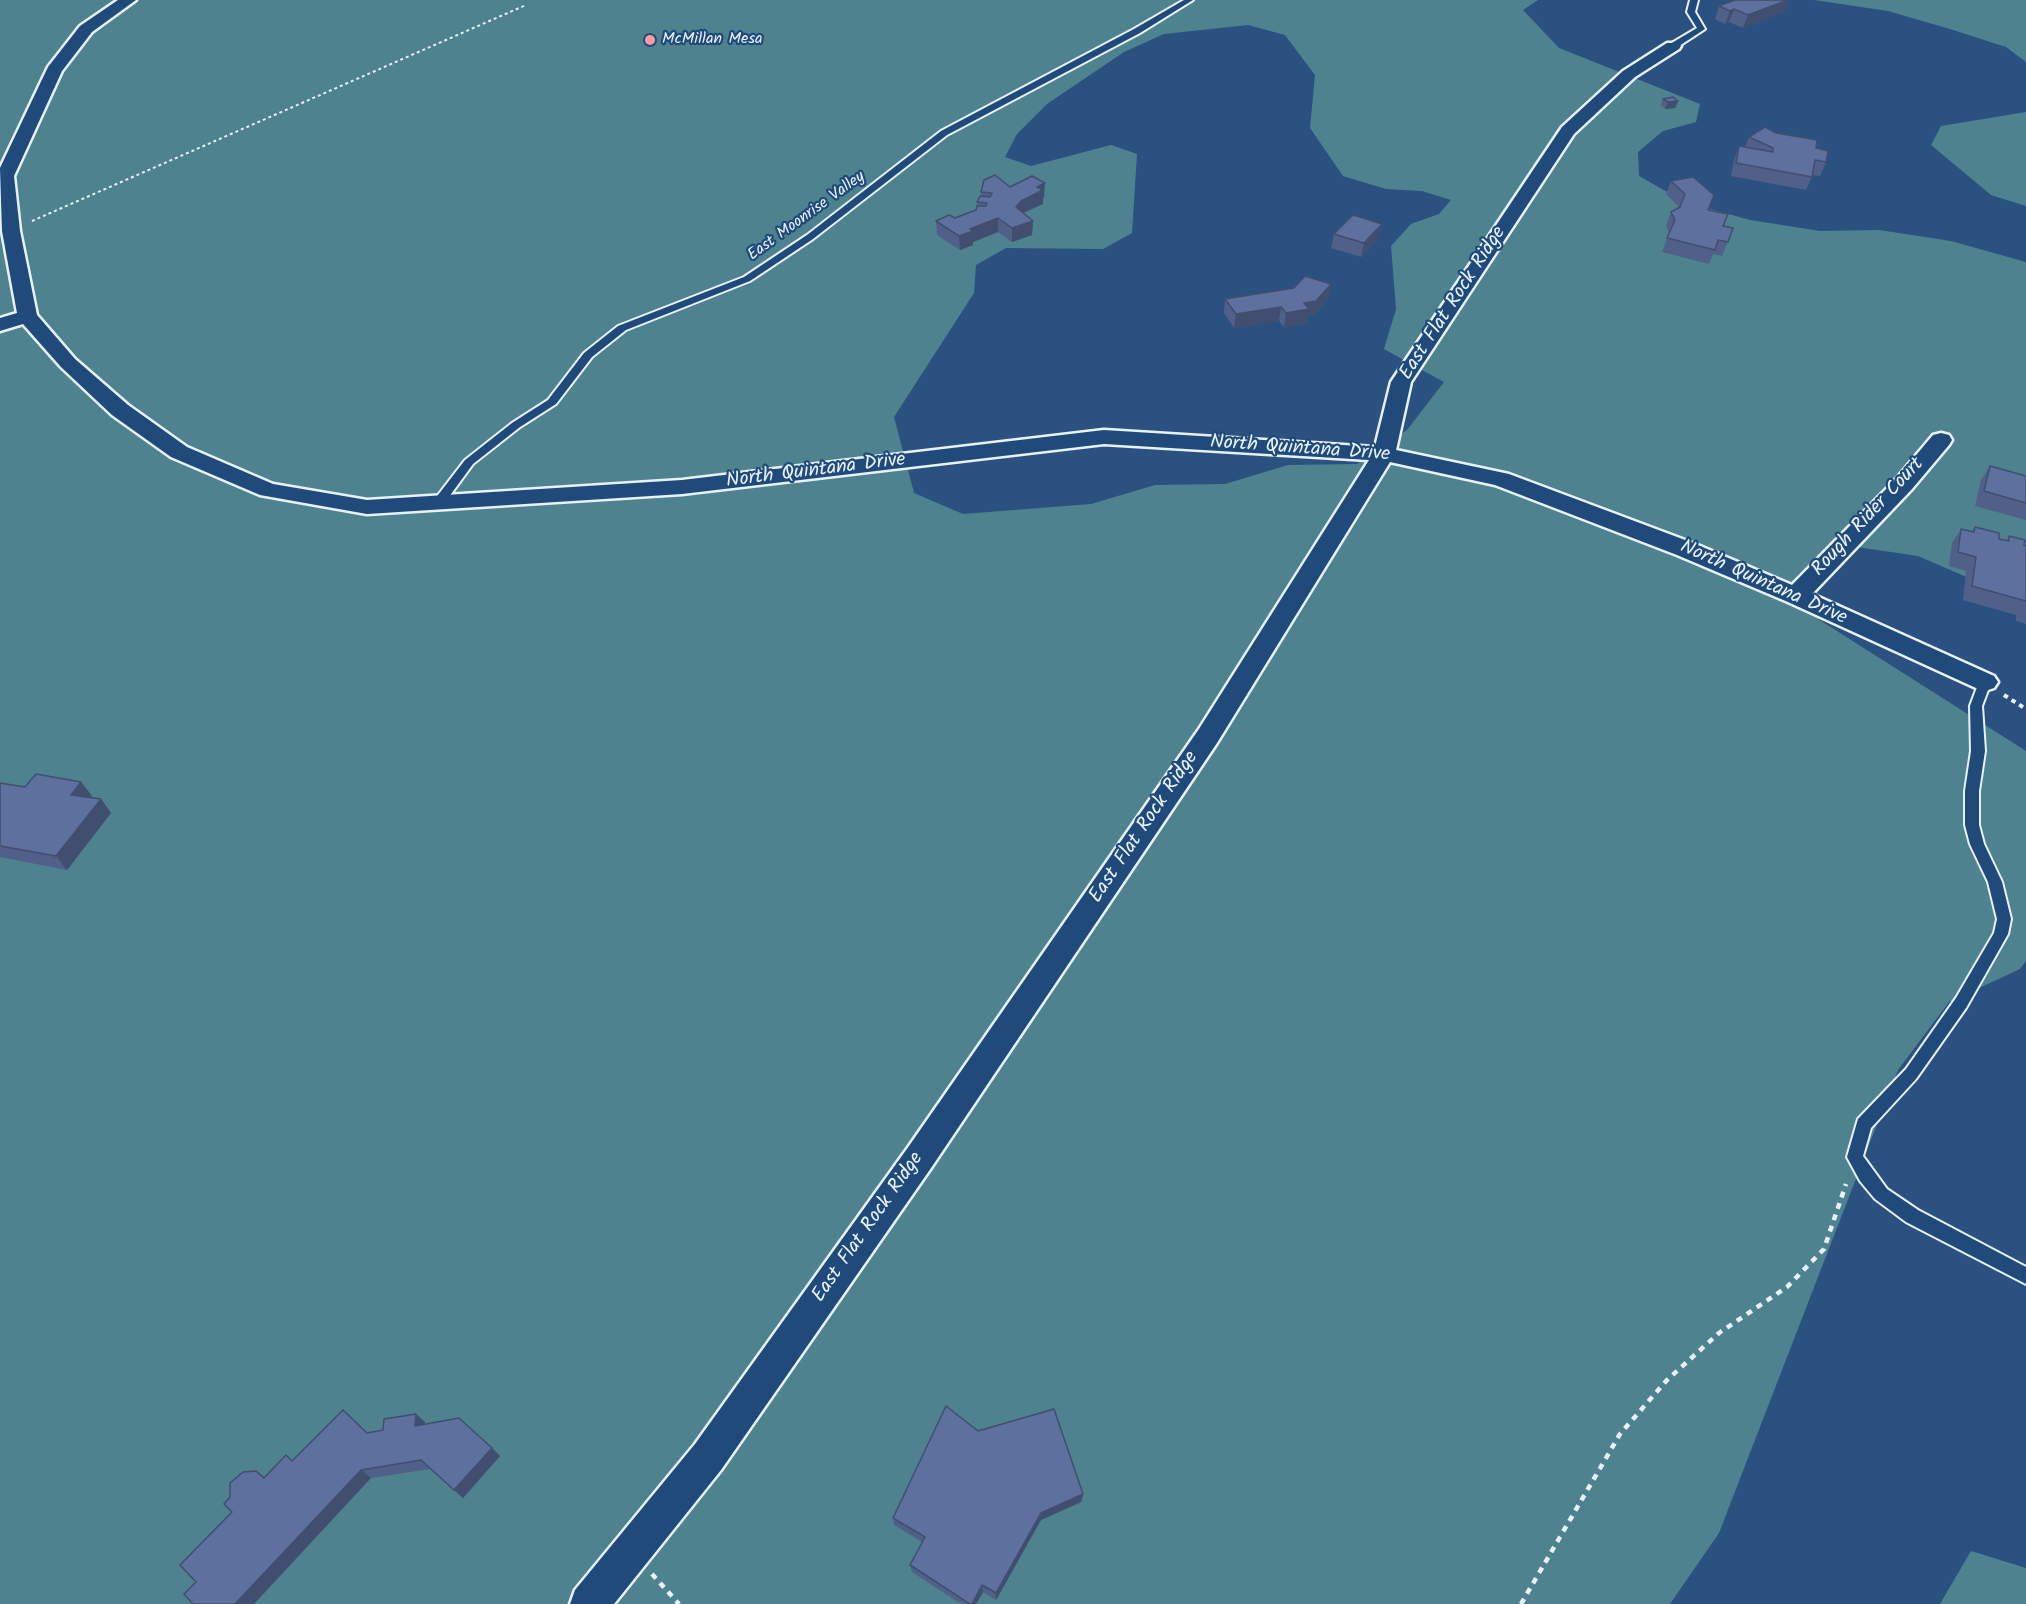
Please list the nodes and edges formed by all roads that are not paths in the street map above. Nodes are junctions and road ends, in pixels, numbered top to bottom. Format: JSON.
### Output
{"nodes":[{"id":1,"x":128,"y":0,"type":"edge"},
{"id":2,"x":1189,"y":0,"type":"edge"},
{"id":3,"x":1694,"y":0,"type":"edge"},
{"id":4,"x":1673,"y":46,"type":"joint"},
{"id":5,"x":27,"y":316,"type":"junction"},
{"id":6,"x":0,"y":325,"type":"edge"},
{"id":7,"x":1941,"y":440,"type":"dead end"},
{"id":8,"x":1384,"y":454,"type":"junction"},
{"id":9,"x":439,"y":502,"type":"junction"},
{"id":10,"x":1796,"y":596,"type":"junction"},
{"id":11,"x":1985,"y":682,"type":"joint"},
{"id":12,"x":2026,"y":1276,"type":"edge"},
{"id":13,"x":589,"y":1604,"type":"edge"}],
"edges":[{"from":1,"to":5,"type":"street"},
{"from":2,"to":9,"type":"lane","name":"East Moonrise Valley"},
{"from":3,"to":4,"type":"lane"},
{"from":4,"to":8,"type":"street","name":"East Flat Rock Ridge"},
{"from":5,"to":6,"type":"street"},
{"from":5,"to":9,"type":"street","name":"North Quintana Drive"},
{"from":7,"to":10,"type":"street","name":"Rough Rider Court"},
{"from":8,"to":9,"type":"street","name":"North Quintana Drive"},
{"from":8,"to":10,"type":"street","name":"North Quintana Drive"},
{"from":8,"to":13,"type":"street","name":"East Flat Rock Ridge"},
{"from":10,"to":11,"type":"street","name":"North Quintana Drive"},
{"from":11,"to":12,"type":"lane"}]}
